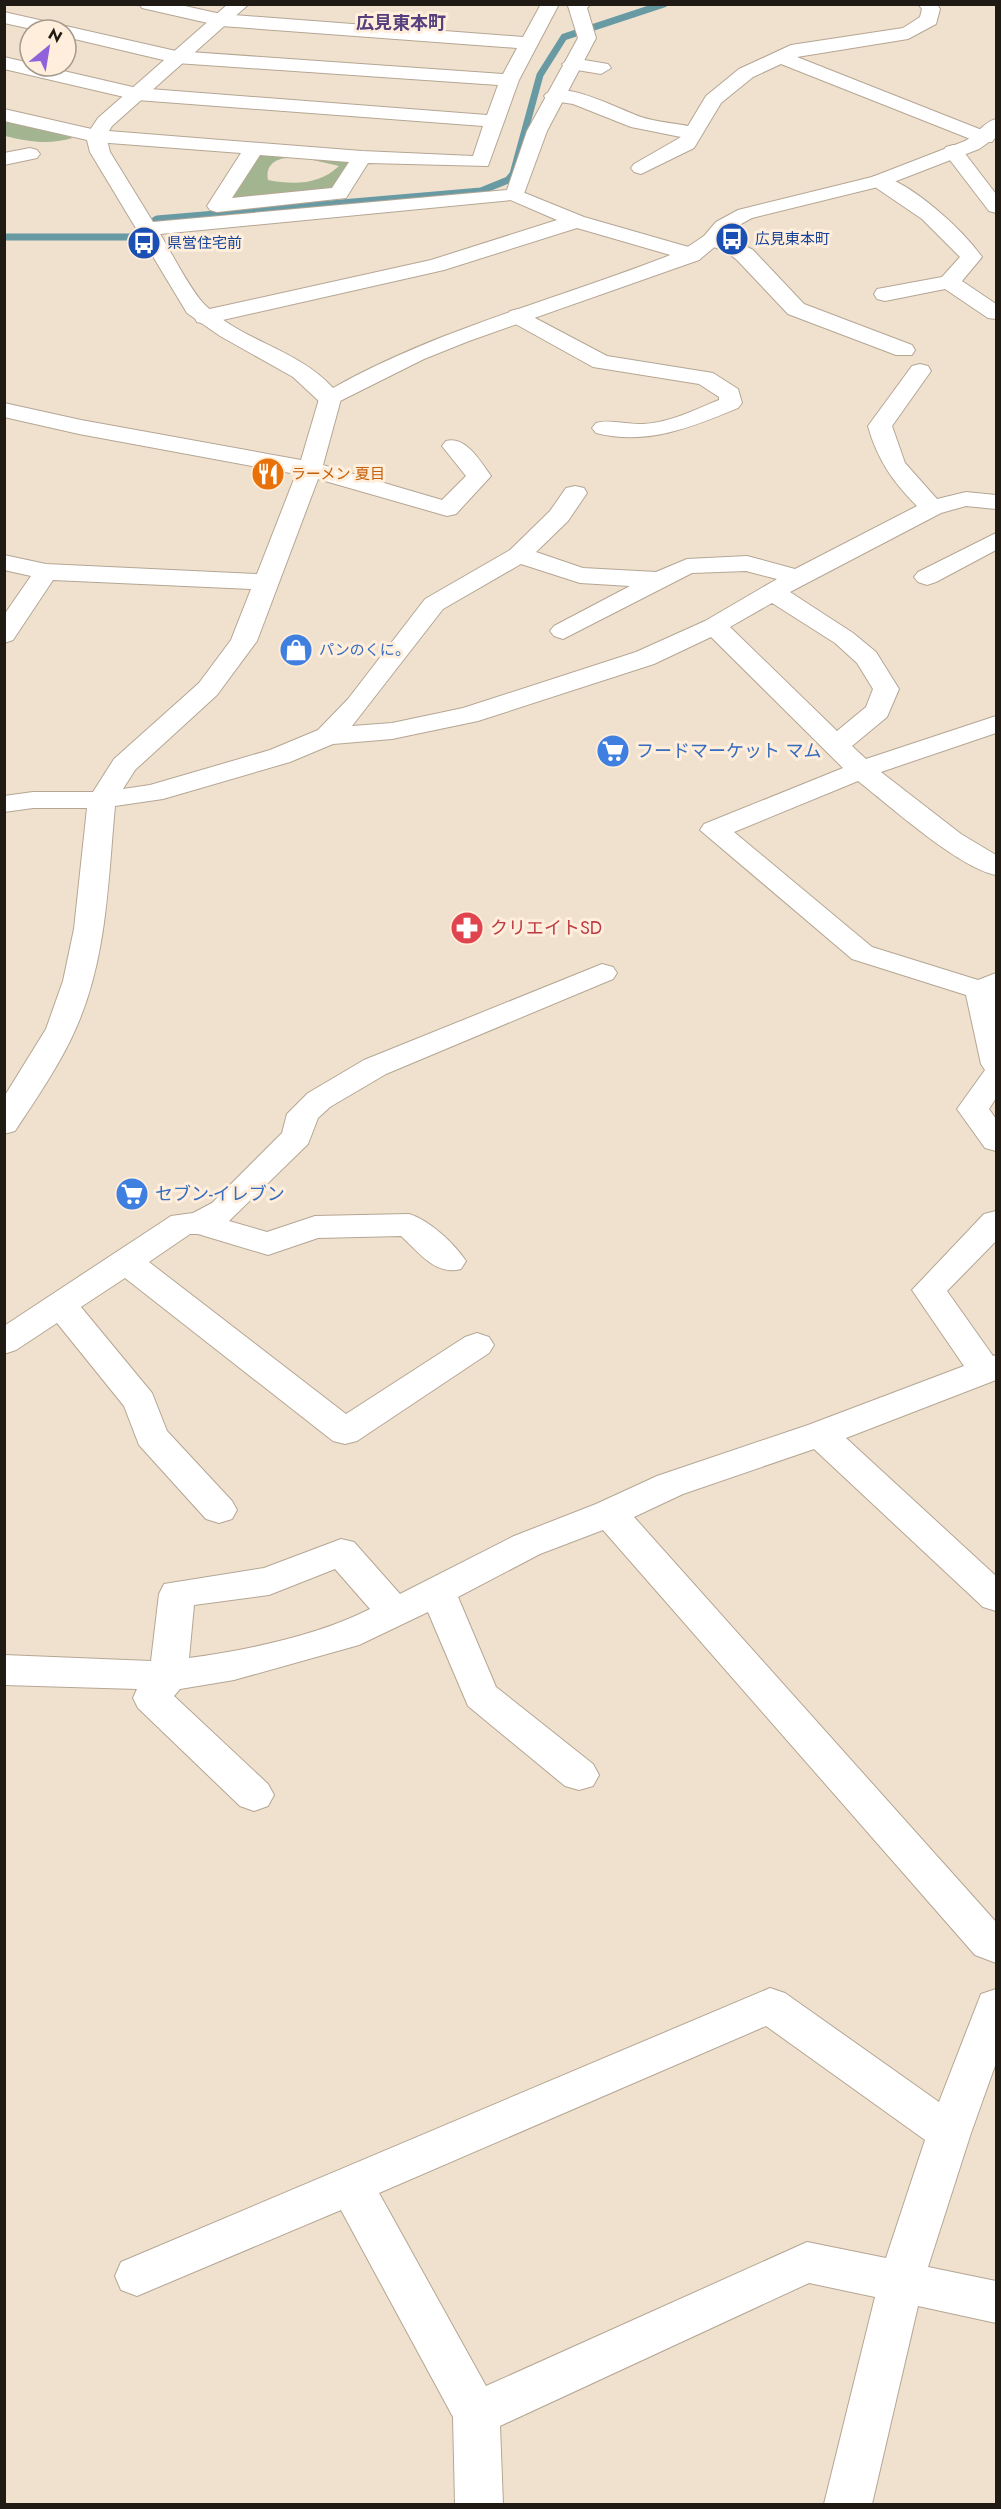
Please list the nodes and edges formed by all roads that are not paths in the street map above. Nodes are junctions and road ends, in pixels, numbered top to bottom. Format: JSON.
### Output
{"nodes":[{"id":1,"x":148,"y":4,"type":"edge"},
{"id":2,"x":240,"y":4,"type":"edge"},
{"id":3,"x":927,"y":4,"type":"edge"},
{"id":4,"x":579,"y":5,"type":"edge"},
{"id":5,"x":541,"y":6,"type":"edge"},
{"id":6,"x":221,"y":20,"type":"junction"},
{"id":7,"x":78,"y":34,"type":"edge"},
{"id":8,"x":529,"y":43,"type":"junction"},
{"id":9,"x":176,"y":57,"type":"junction"},
{"id":10,"x":783,"y":58,"type":"junction"},
{"id":11,"x":4,"y":63,"type":"edge"},
{"id":12,"x":572,"y":64,"type":"junction"},
{"id":13,"x":602,"y":68,"type":"dead end"},
{"id":14,"x":509,"y":80,"type":"junction"},
{"id":15,"x":137,"y":94,"type":"junction"},
{"id":16,"x":554,"y":96,"type":"junction"},
{"id":17,"x":4,"y":115,"type":"edge"},
{"id":18,"x":493,"y":121,"type":"junction"},
{"id":19,"x":991,"y":131,"type":"edge"},
{"id":20,"x":694,"y":133,"type":"junction"},
{"id":21,"x":96,"y":136,"type":"junction"},
{"id":22,"x":254,"y":149,"type":"junction"},
{"id":23,"x":953,"y":152,"type":"junction"},
{"id":24,"x":30,"y":154,"type":"dead end"},
{"id":25,"x":362,"y":157,"type":"junction"},
{"id":26,"x":4,"y":159,"type":"edge"},
{"id":27,"x":640,"y":168,"type":"dead end"},
{"id":28,"x":879,"y":181,"type":"junction"},
{"id":29,"x":515,"y":195,"type":"junction"},
{"id":30,"x":989,"y":217,"type":"edge"},
{"id":31,"x":577,"y":221,"type":"junction"},
{"id":32,"x":147,"y":229,"type":"junction"},
{"id":33,"x":711,"y":240,"type":"junction"},
{"id":34,"x":959,"y":240,"type":"junction"},
{"id":35,"x":691,"y":255,"type":"junction"},
{"id":36,"x":949,"y":282,"type":"junction"},
{"id":37,"x":885,"y":294,"type":"dead end"},
{"id":38,"x":996,"y":313,"type":"edge"},
{"id":39,"x":518,"y":316,"type":"junction"},
{"id":40,"x":205,"y":317,"type":"junction"},
{"id":41,"x":904,"y":350,"type":"dead end"},
{"id":42,"x":920,"y":371,"type":"dead end"},
{"id":43,"x":330,"y":399,"type":"junction"},
{"id":44,"x":4,"y":410,"type":"edge"},
{"id":45,"x":604,"y":428,"type":"dead end"},
{"id":46,"x":454,"y":446,"type":"dead end"},
{"id":47,"x":310,"y":469,"type":"junction"},
{"id":48,"x":575,"y":493,"type":"dead end"},
{"id":49,"x":996,"y":502,"type":"edge"},
{"id":50,"x":932,"y":508,"type":"junction"},
{"id":51,"x":996,"y":540,"type":"edge"},
{"id":52,"x":519,"y":555,"type":"junction"},
{"id":53,"x":4,"y":562,"type":"edge"},
{"id":54,"x":46,"y":572,"type":"junction"},
{"id":55,"x":798,"y":577,"type":"junction"},
{"id":56,"x":927,"y":577,"type":"dead end"},
{"id":57,"x":657,"y":580,"type":"junction"},
{"id":58,"x":266,"y":582,"type":"junction"},
{"id":59,"x":773,"y":592,"type":"junction"},
{"id":60,"x":714,"y":626,"type":"junction"},
{"id":61,"x":564,"y":631,"type":"dead end"},
{"id":62,"x":4,"y":634,"type":"edge"},
{"id":63,"x":996,"y":724,"type":"edge"},
{"id":64,"x":328,"y":736,"type":"junction"},
{"id":65,"x":837,"y":744,"type":"junction"},
{"id":66,"x":861,"y":770,"type":"junction"},
{"id":67,"x":102,"y":800,"type":"junction"},
{"id":68,"x":4,"y":804,"type":"edge"},
{"id":69,"x":996,"y":867,"type":"edge"},
{"id":70,"x":602,"y":973,"type":"dead end"},
{"id":71,"x":988,"y":986,"type":"edge"},
{"id":72,"x":996,"y":1064,"type":"edge"},
{"id":73,"x":996,"y":1076,"type":"edge"},
{"id":74,"x":4,"y":1124,"type":"edge"},
{"id":75,"x":996,"y":1141,"type":"edge"},
{"id":76,"x":996,"y":1222,"type":"edge"},
{"id":77,"x":199,"y":1223,"type":"junction"},
{"id":78,"x":449,"y":1261,"type":"dead end"},
{"id":79,"x":127,"y":1262,"type":"junction"},
{"id":80,"x":61,"y":1305,"type":"junction"},
{"id":81,"x":4,"y":1342,"type":"edge"},
{"id":82,"x":477,"y":1345,"type":"dead end"},
{"id":83,"x":991,"y":1369,"type":"edge"},
{"id":84,"x":820,"y":1434,"type":"junction"},
{"id":85,"x":219,"y":1510,"type":"dead end"},
{"id":86,"x":609,"y":1513,"type":"junction"},
{"id":87,"x":438,"y":1592,"type":"junction"},
{"id":88,"x":996,"y":1597,"type":"edge"},
{"id":89,"x":395,"y":1613,"type":"junction"},
{"id":90,"x":4,"y":1670,"type":"edge"},
{"id":91,"x":168,"y":1676,"type":"junction"},
{"id":92,"x":579,"y":1775,"type":"dead end"},
{"id":93,"x":254,"y":1795,"type":"dead end"},
{"id":94,"x":996,"y":1946,"type":"edge"},
{"id":95,"x":996,"y":2007,"type":"edge"},
{"id":96,"x":949,"y":2133,"type":"junction"},
{"id":97,"x":351,"y":2185,"type":"junction"},
{"id":98,"x":137,"y":2276,"type":"dead end"},
{"id":99,"x":901,"y":2281,"type":"junction"},
{"id":100,"x":996,"y":2302,"type":"edge"},
{"id":101,"x":476,"y":2414,"type":"junction"},
{"id":102,"x":479,"y":2505,"type":"edge"},
{"id":103,"x":848,"y":2505,"type":"edge"}],
"edges":[{"from":1,"to":6,"type":"street"},
{"from":2,"to":6,"type":"street"},
{"from":3,"to":10,"type":"street"},
{"from":4,"to":5,"type":"street"},
{"from":4,"to":12,"type":"street"},
{"from":5,"to":8,"type":"street"},
{"from":6,"to":8,"type":"street"},
{"from":6,"to":9,"type":"street"},
{"from":7,"to":9,"type":"street"},
{"from":8,"to":14,"type":"street"},
{"from":9,"to":14,"type":"street"},
{"from":9,"to":15,"type":"street"},
{"from":10,"to":19,"type":"street"},
{"from":10,"to":20,"type":"street"},
{"from":11,"to":15,"type":"street"},
{"from":12,"to":13,"type":"street"},
{"from":12,"to":16,"type":"street"},
{"from":14,"to":18,"type":"street"},
{"from":15,"to":18,"type":"street"},
{"from":15,"to":21,"type":"street"},
{"from":16,"to":20,"type":"street"},
{"from":16,"to":29,"type":"street"},
{"from":17,"to":21,"type":"street"},
{"from":18,"to":25,"type":"street"},
{"from":19,"to":23,"type":"street"},
{"from":20,"to":27,"type":"street"},
{"from":21,"to":22,"type":"street"},
{"from":21,"to":32,"type":"street"},
{"from":22,"to":25,"type":"street"},
{"from":22,"to":25,"type":"street"},
{"from":23,"to":28,"type":"street"},
{"from":23,"to":30,"type":"street"},
{"from":24,"to":26,"type":"street"},
{"from":28,"to":33,"type":"street"},
{"from":28,"to":34,"type":"street"},
{"from":29,"to":31,"type":"street"},
{"from":29,"to":32,"type":"street"},
{"from":30,"to":34,"type":"street"},
{"from":31,"to":35,"type":"street"},
{"from":31,"to":40,"type":"street"},
{"from":32,"to":40,"type":"street"},
{"from":33,"to":35,"type":"street"},
{"from":33,"to":41,"type":"street"},
{"from":34,"to":36,"type":"street"},
{"from":35,"to":39,"type":"street"},
{"from":36,"to":37,"type":"street"},
{"from":36,"to":38,"type":"street"},
{"from":39,"to":43,"type":"street"},
{"from":39,"to":45,"type":"street"},
{"from":40,"to":43,"type":"street"},
{"from":42,"to":50,"type":"street"},
{"from":43,"to":47,"type":"street"},
{"from":44,"to":47,"type":"street"},
{"from":46,"to":47,"type":"street"},
{"from":47,"to":58,"type":"street"},
{"from":48,"to":52,"type":"street"},
{"from":49,"to":50,"type":"street"},
{"from":50,"to":55,"type":"street"},
{"from":51,"to":56,"type":"street"},
{"from":52,"to":57,"type":"street"},
{"from":52,"to":64,"type":"street"},
{"from":53,"to":54,"type":"street"},
{"from":54,"to":58,"type":"street"},
{"from":54,"to":62,"type":"street"},
{"from":55,"to":57,"type":"street"},
{"from":55,"to":59,"type":"street"},
{"from":57,"to":61,"type":"street"},
{"from":58,"to":67,"type":"street"},
{"from":59,"to":60,"type":"street"},
{"from":59,"to":65,"type":"street"},
{"from":60,"to":64,"type":"street"},
{"from":60,"to":65,"type":"street"},
{"from":63,"to":66,"type":"street"},
{"from":64,"to":67,"type":"street"},
{"from":65,"to":66,"type":"street"},
{"from":66,"to":69,"type":"street"},
{"from":66,"to":71,"type":"street"},
{"from":67,"to":68,"type":"street"},
{"from":67,"to":74,"type":"street"},
{"from":70,"to":77,"type":"street"},
{"from":71,"to":72,"type":"street"},
{"from":73,"to":75,"type":"street"},
{"from":76,"to":83,"type":"street"},
{"from":77,"to":78,"type":"street"},
{"from":77,"to":79,"type":"street"},
{"from":79,"to":80,"type":"street"},
{"from":79,"to":82,"type":"street"},
{"from":80,"to":81,"type":"street"},
{"from":80,"to":85,"type":"street"},
{"from":83,"to":84,"type":"street"},
{"from":84,"to":86,"type":"street"},
{"from":84,"to":88,"type":"street"},
{"from":86,"to":87,"type":"street"},
{"from":86,"to":94,"type":"street"},
{"from":87,"to":89,"type":"street"},
{"from":87,"to":92,"type":"street"},
{"from":89,"to":91,"type":"street"},
{"from":89,"to":91,"type":"street"},
{"from":90,"to":91,"type":"street"},
{"from":91,"to":93,"type":"street"},
{"from":95,"to":96,"type":"street"},
{"from":96,"to":97,"type":"street"},
{"from":96,"to":99,"type":"street"},
{"from":97,"to":98,"type":"street"},
{"from":97,"to":101,"type":"street"},
{"from":99,"to":100,"type":"street"},
{"from":99,"to":101,"type":"street"},
{"from":99,"to":103,"type":"street"},
{"from":101,"to":102,"type":"street"}]}
